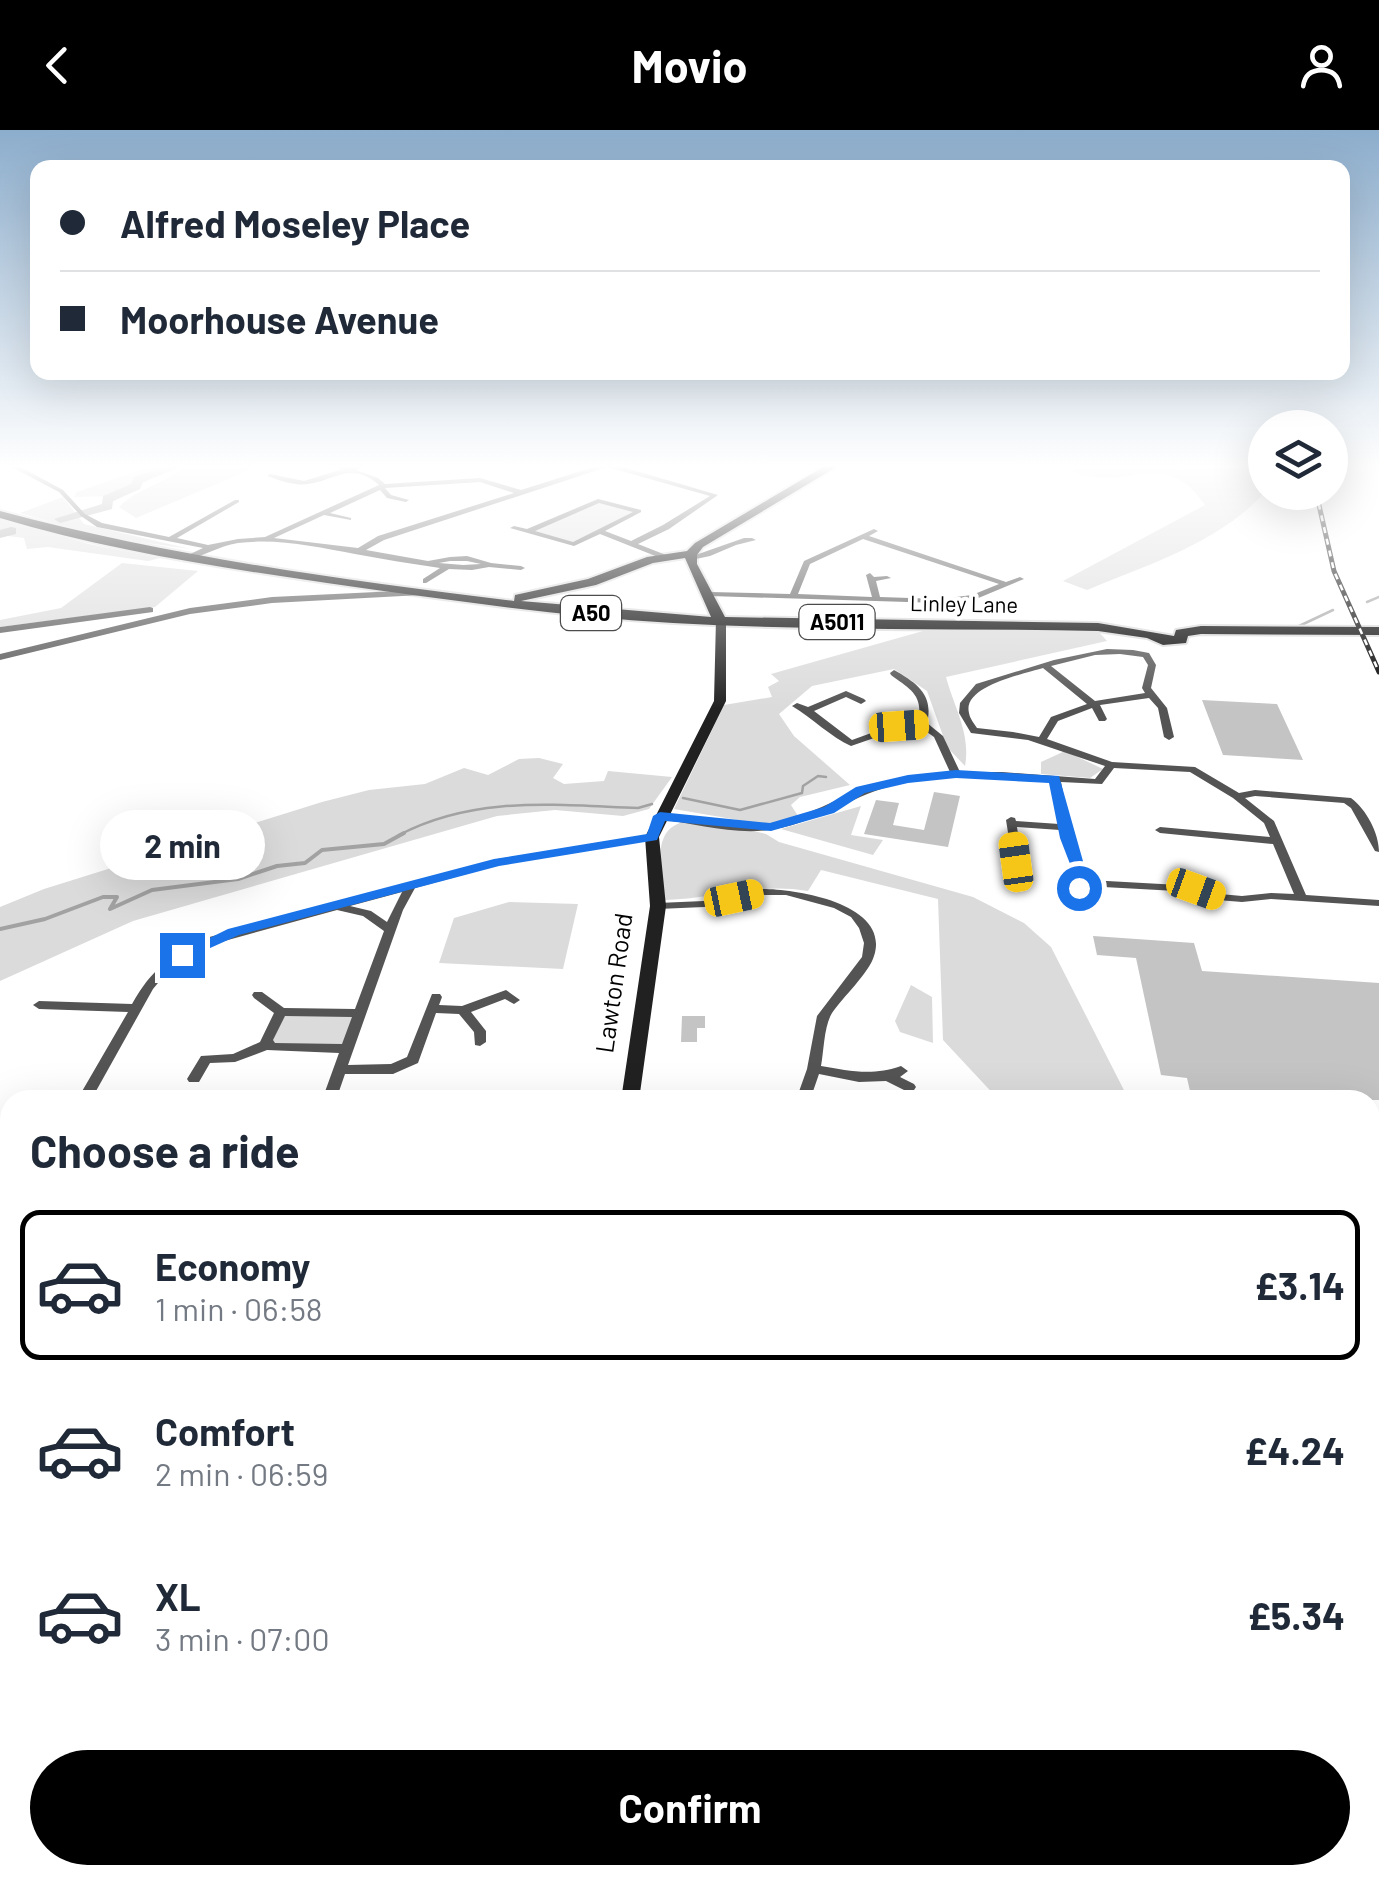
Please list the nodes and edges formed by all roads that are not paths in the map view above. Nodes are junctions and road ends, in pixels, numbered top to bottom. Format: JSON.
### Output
{"nodes":[{"id":1,"x":112,"y":545,"type":"edge"},
{"id":2,"x":198,"y":545,"type":"edge"},
{"id":3,"x":214,"y":545,"type":"edge"},
{"id":4,"x":312,"y":545,"type":"edge"},
{"id":5,"x":369,"y":545,"type":"edge"},
{"id":6,"x":638,"y":545,"type":"edge"},
{"id":7,"x":699,"y":545,"type":"edge"},
{"id":8,"x":730,"y":545,"type":"edge"},
{"id":9,"x":844,"y":545,"type":"edge"},
{"id":10,"x":889,"y":545,"type":"edge"},
{"id":11,"x":205,"y":546,"type":"junction"},
{"id":12,"x":357,"y":552,"type":"junction"},
{"id":13,"x":663,"y":556,"type":"junction"},
{"id":14,"x":691,"y":556,"type":"junction"},
{"id":15,"x":189,"y":558,"type":"junction"},
{"id":16,"x":427,"y":564,"type":"junction"},
{"id":17,"x":489,"y":565,"type":"junction"},
{"id":18,"x":448,"y":566,"type":"junction"},
{"id":19,"x":521,"y":568,"type":"dead end"},
{"id":20,"x":887,"y":578,"type":"dead end"},
{"id":21,"x":1020,"y":579,"type":"dead end"},
{"id":22,"x":425,"y":584,"type":"junction"},
{"id":23,"x":1006,"y":584,"type":"junction"},
{"id":24,"x":448,"y":585,"type":"dead end"},
{"id":25,"x":386,"y":588,"type":"junction"},
{"id":26,"x":710,"y":594,"type":"junction"},
{"id":27,"x":793,"y":596,"type":"junction"},
{"id":28,"x":362,"y":597,"type":"junction"},
{"id":29,"x":877,"y":600,"type":"junction"},
{"id":30,"x":510,"y":603,"type":"junction"},
{"id":31,"x":143,"y":615,"type":"junction"},
{"id":32,"x":720,"y":621,"type":"junction"},
{"id":33,"x":0,"y":630,"type":"edge"},
{"id":34,"x":1379,"y":631,"type":"edge"},
{"id":35,"x":0,"y":657,"type":"edge"},
{"id":36,"x":1044,"y":665,"type":"junction"},
{"id":37,"x":894,"y":674,"type":"dead end"},
{"id":38,"x":1149,"y":695,"type":"junction"},
{"id":39,"x":860,"y":702,"type":"dead end"},
{"id":40,"x":797,"y":706,"type":"dead end"},
{"id":41,"x":1096,"y":706,"type":"junction"},
{"id":42,"x":809,"y":710,"type":"junction"},
{"id":43,"x":1102,"y":719,"type":"dead end"},
{"id":44,"x":922,"y":724,"type":"junction"},
{"id":45,"x":1043,"y":738,"type":"junction"},
{"id":46,"x":1169,"y":738,"type":"dead end"},
{"id":47,"x":851,"y":743,"type":"junction"},
{"id":48,"x":864,"y":755,"type":"dead end"},
{"id":49,"x":1111,"y":764,"type":"junction"},
{"id":50,"x":956,"y":774,"type":"junction"},
{"id":51,"x":1055,"y":779,"type":"junction"},
{"id":52,"x":1237,"y":796,"type":"junction"},
{"id":53,"x":660,"y":816,"type":"junction"},
{"id":54,"x":1064,"y":827,"type":"junction"},
{"id":55,"x":1161,"y":832,"type":"dead end"},
{"id":56,"x":652,"y":837,"type":"junction"},
{"id":57,"x":1278,"y":841,"type":"junction"},
{"id":58,"x":1363,"y":850,"type":"dead end"},
{"id":59,"x":1379,"y":851,"type":"edge"},
{"id":60,"x":1016,"y":862,"type":"dead end"},
{"id":61,"x":412,"y":884,"type":"junction"},
{"id":62,"x":1302,"y":897,"type":"junction"},
{"id":63,"x":1379,"y":903,"type":"edge"},
{"id":64,"x":332,"y":906,"type":"junction"},
{"id":65,"x":658,"y":906,"type":"junction"},
{"id":66,"x":390,"y":930,"type":"junction"},
{"id":67,"x":258,"y":996,"type":"dead end"},
{"id":68,"x":514,"y":1000,"type":"dead end"},
{"id":69,"x":39,"y":1005,"type":"dead end"},
{"id":70,"x":135,"y":1008,"type":"junction"},
{"id":71,"x":463,"y":1010,"type":"junction"},
{"id":72,"x":281,"y":1012,"type":"junction"},
{"id":73,"x":360,"y":1012,"type":"junction"},
{"id":74,"x":480,"y":1042,"type":"dead end"},
{"id":75,"x":266,"y":1044,"type":"junction"},
{"id":76,"x":348,"y":1049,"type":"junction"},
{"id":77,"x":340,"y":1070,"type":"junction"},
{"id":78,"x":814,"y":1070,"type":"junction"},
{"id":79,"x":194,"y":1079,"type":"dead end"},
{"id":80,"x":909,"y":1088,"type":"dead end"},
{"id":81,"x":90,"y":1090,"type":"edge"},
{"id":82,"x":333,"y":1090,"type":"edge"},
{"id":83,"x":631,"y":1090,"type":"edge"},
{"id":84,"x":807,"y":1090,"type":"edge"}],
"edges":[{"from":1,"to":15,"type":"main road","number":"A50"},
{"from":2,"to":11,"type":"street"},
{"from":3,"to":11,"type":"street"},
{"from":4,"to":12,"type":"street"},
{"from":5,"to":12,"type":"street"},
{"from":6,"to":13,"type":"street"},
{"from":7,"to":14,"type":"main road"},
{"from":8,"to":14,"type":"street"},
{"from":9,"to":27,"type":"street"},
{"from":10,"to":23,"type":"street"},
{"from":11,"to":15,"type":"street"},
{"from":12,"to":16,"type":"street"},
{"from":13,"to":14,"type":"main road","number":"A50"},
{"from":13,"to":30,"type":"main road","number":"A50"},
{"from":14,"to":26,"type":"main road"},
{"from":15,"to":25,"type":"main road","number":"A50"},
{"from":16,"to":17,"type":"street"},
{"from":16,"to":18,"type":"street"},
{"from":17,"to":18,"type":"street"},
{"from":17,"to":19,"type":"street"},
{"from":18,"to":22,"type":"street"},
{"from":20,"to":29,"type":"street"},
{"from":21,"to":23,"type":"street"},
{"from":22,"to":24,"type":"street"},
{"from":22,"to":25,"type":"main road","number":"A50"},
{"from":22,"to":28,"type":"street"},
{"from":22,"to":30,"type":"main road","name":"Linley Lane","number":"A50"},
{"from":23,"to":29,"type":"street"},
{"from":25,"to":28,"type":"street"},
{"from":26,"to":27,"type":"street"},
{"from":26,"to":32,"type":"main road"},
{"from":27,"to":29,"type":"street"},
{"from":28,"to":31,"type":"street"},
{"from":30,"to":32,"type":"main road","name":"Linley Lane","number":"A50"},
{"from":31,"to":33,"type":"street"},
{"from":31,"to":35,"type":"street"},
{"from":32,"to":34,"type":"main road","name":"Linley Lane","number":"A5011"},
{"from":32,"to":53,"type":"main road","name":"Lawton Road"},
{"from":36,"to":38,"type":"street"},
{"from":36,"to":41,"type":"street"},
{"from":36,"to":45,"type":"street"},
{"from":37,"to":44,"type":"street"},
{"from":38,"to":41,"type":"street"},
{"from":38,"to":46,"type":"street"},
{"from":39,"to":42,"type":"street"},
{"from":40,"to":42,"type":"street"},
{"from":41,"to":43,"type":"street"},
{"from":41,"to":45,"type":"street"},
{"from":42,"to":47,"type":"street"},
{"from":44,"to":47,"type":"street"},
{"from":44,"to":50,"type":"street"},
{"from":45,"to":49,"type":"street"},
{"from":47,"to":48,"type":"street"},
{"from":49,"to":51,"type":"street"},
{"from":49,"to":52,"type":"street"},
{"from":50,"to":51,"type":"street"},
{"from":50,"to":53,"type":"street"},
{"from":51,"to":54,"type":"street"},
{"from":52,"to":57,"type":"street"},
{"from":52,"to":59,"type":"street"},
{"from":53,"to":56,"type":"main road","name":"Lawton Road"},
{"from":54,"to":60,"type":"street"},
{"from":54,"to":62,"type":"street"},
{"from":55,"to":57,"type":"street"},
{"from":56,"to":61,"type":"street"},
{"from":56,"to":65,"type":"main road","name":"Lawton Road"},
{"from":57,"to":62,"type":"street"},
{"from":58,"to":59,"type":"street"},
{"from":61,"to":64,"type":"street"},
{"from":61,"to":66,"type":"street"},
{"from":62,"to":63,"type":"street"},
{"from":64,"to":66,"type":"street"},
{"from":64,"to":70,"type":"street"},
{"from":65,"to":78,"type":"street"},
{"from":65,"to":83,"type":"main road","name":"Lawton Road"},
{"from":66,"to":73,"type":"street"},
{"from":67,"to":72,"type":"street"},
{"from":68,"to":71,"type":"street"},
{"from":69,"to":70,"type":"street"},
{"from":70,"to":81,"type":"street"},
{"from":71,"to":74,"type":"street"},
{"from":71,"to":77,"type":"street"},
{"from":72,"to":73,"type":"street"},
{"from":72,"to":75,"type":"street"},
{"from":73,"to":76,"type":"street"},
{"from":75,"to":76,"type":"street"},
{"from":75,"to":79,"type":"street"},
{"from":76,"to":77,"type":"street"},
{"from":77,"to":82,"type":"street"},
{"from":78,"to":80,"type":"street"},
{"from":78,"to":84,"type":"street"}]}
